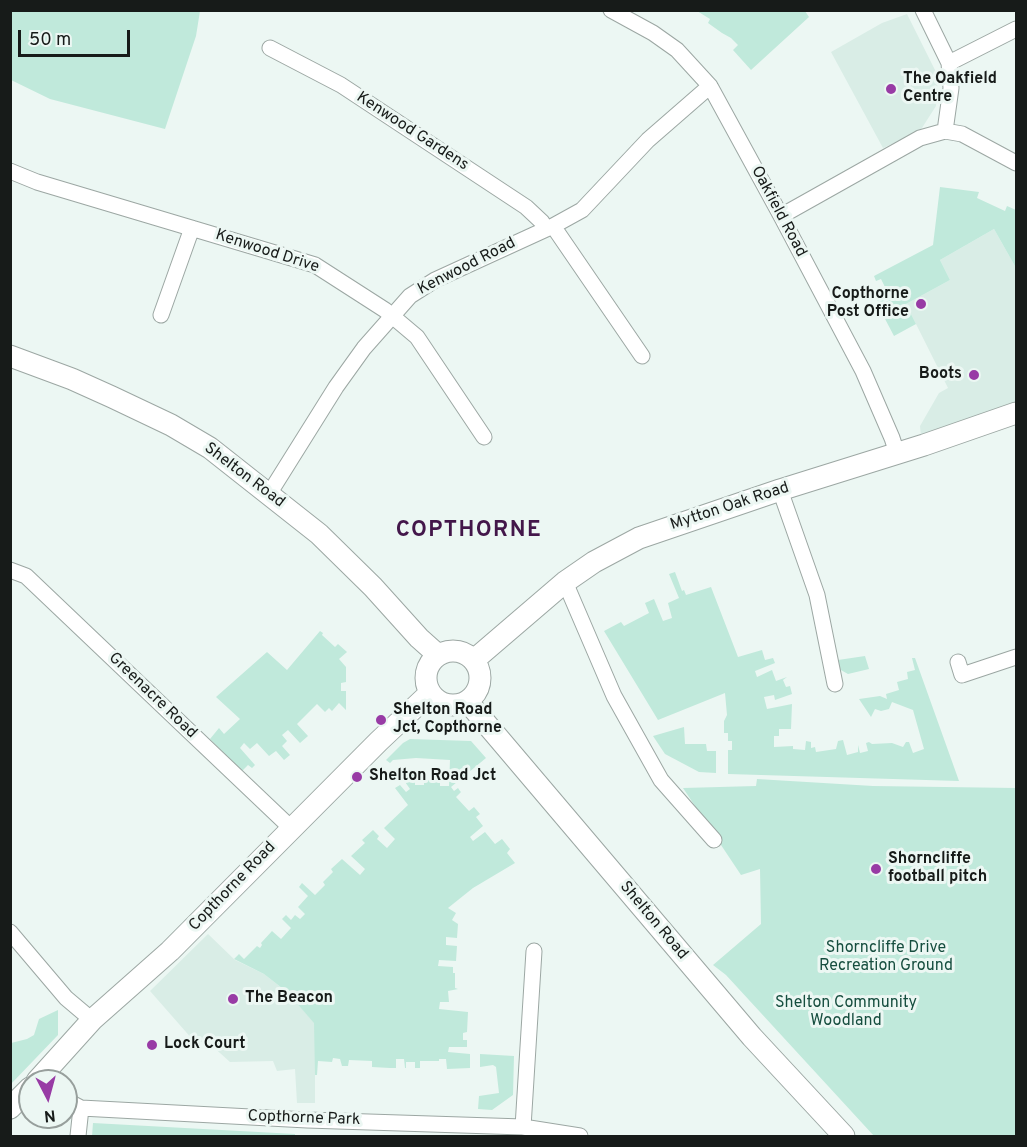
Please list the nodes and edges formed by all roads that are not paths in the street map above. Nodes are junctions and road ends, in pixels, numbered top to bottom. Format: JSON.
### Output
{"nodes":[{"id":1,"x":611,"y":10,"type":"edge"},
{"id":2,"x":923,"y":10,"type":"edge"},
{"id":3,"x":1017,"y":29,"type":"edge"},
{"id":4,"x":270,"y":48,"type":"dead end"},
{"id":5,"x":949,"y":63,"type":"junction"},
{"id":6,"x":710,"y":86,"type":"junction"},
{"id":7,"x":945,"y":130,"type":"junction"},
{"id":8,"x":1017,"y":163,"type":"edge"},
{"id":9,"x":10,"y":171,"type":"edge"},
{"id":10,"x":782,"y":216,"type":"junction"},
{"id":11,"x":549,"y":227,"type":"junction"},
{"id":12,"x":192,"y":228,"type":"junction"},
{"id":13,"x":161,"y":315,"type":"dead end"},
{"id":14,"x":392,"y":315,"type":"junction"},
{"id":15,"x":10,"y":356,"type":"edge"},
{"id":16,"x":642,"y":356,"type":"dead end"},
{"id":17,"x":1017,"y":413,"type":"edge"},
{"id":18,"x":484,"y":437,"type":"dead end"},
{"id":19,"x":897,"y":453,"type":"junction"},
{"id":20,"x":780,"y":490,"type":"junction"},
{"id":21,"x":269,"y":494,"type":"junction"},
{"id":22,"x":10,"y":570,"type":"edge"},
{"id":23,"x":565,"y":582,"type":"junction"},
{"id":24,"x":438,"y":655,"type":"junction"},
{"id":25,"x":1017,"y":657,"type":"edge"},
{"id":26,"x":474,"y":660,"type":"junction"},
{"id":27,"x":962,"y":675,"type":"dead end"},
{"id":28,"x":835,"y":684,"type":"dead end"},
{"id":29,"x":430,"y":693,"type":"junction"},
{"id":30,"x":467,"y":701,"type":"junction"},
{"id":31,"x":291,"y":828,"type":"junction"},
{"id":32,"x":714,"y":840,"type":"dead end"},
{"id":33,"x":10,"y":932,"type":"edge"},
{"id":34,"x":534,"y":951,"type":"dead end"},
{"id":35,"x":92,"y":1020,"type":"junction"},
{"id":36,"x":49,"y":1069,"type":"edge"},
{"id":37,"x":78,"y":1106,"type":"edge"},
{"id":38,"x":81,"y":1108,"type":"junction"},
{"id":39,"x":523,"y":1126,"type":"junction"},
{"id":40,"x":78,"y":1137,"type":"edge"},
{"id":41,"x":580,"y":1137,"type":"edge"},
{"id":42,"x":844,"y":1137,"type":"edge"}],
"edges":[{"from":1,"to":6,"type":"street","name":"Oakfield Road"},
{"from":2,"to":5,"type":"street"},
{"from":3,"to":5,"type":"street"},
{"from":4,"to":11,"type":"street","name":"Kenwood Gardens"},
{"from":5,"to":7,"type":"street"},
{"from":6,"to":10,"type":"street","name":"Oakfield Road"},
{"from":6,"to":11,"type":"street","name":"Kenwood Road"},
{"from":7,"to":8,"type":"street"},
{"from":7,"to":10,"type":"street"},
{"from":9,"to":12,"type":"street","name":"Kenwood Drive"},
{"from":10,"to":19,"type":"street","name":"Oakfield Road"},
{"from":11,"to":14,"type":"street","name":"Kenwood Road"},
{"from":11,"to":16,"type":"street","name":"Kenwood Gardens"},
{"from":12,"to":13,"type":"street"},
{"from":12,"to":14,"type":"street","name":"Kenwood Drive"},
{"from":14,"to":18,"type":"street","name":"Kenwood Drive"},
{"from":14,"to":21,"type":"street","name":"Kenwood Road"},
{"from":15,"to":21,"type":"main road","name":"Shelton Road"},
{"from":17,"to":19,"type":"main road","name":"Mytton Oak Road"},
{"from":19,"to":20,"type":"main road","name":"Mytton Oak Road"},
{"from":20,"to":23,"type":"main road","name":"Mytton Oak Road"},
{"from":20,"to":28,"type":"street"},
{"from":21,"to":24,"type":"main road","name":"Shelton Road"},
{"from":22,"to":31,"type":"street","name":"Greenacre Road"},
{"from":23,"to":26,"type":"main road","name":"Mytton Oak Road"},
{"from":23,"to":32,"type":"street"},
{"from":24,"to":26,"type":"main road"},
{"from":24,"to":29,"type":"main road"},
{"from":25,"to":27,"type":"street"},
{"from":26,"to":30,"type":"main road"},
{"from":29,"to":30,"type":"main road"},
{"from":29,"to":31,"type":"main road","name":"Copthorne Road"},
{"from":30,"to":42,"type":"main road","name":"Shelton Road"},
{"from":31,"to":35,"type":"main road","name":"Copthorne Road"},
{"from":33,"to":35,"type":"street"},
{"from":34,"to":39,"type":"street"},
{"from":35,"to":36,"type":"main road","name":"Copthorne Road"},
{"from":37,"to":38,"type":"street","name":"Copthorne Park"},
{"from":38,"to":39,"type":"street","name":"Copthorne Park"},
{"from":38,"to":40,"type":"street"},
{"from":39,"to":41,"type":"street","name":"Copthorne Park"}]}
